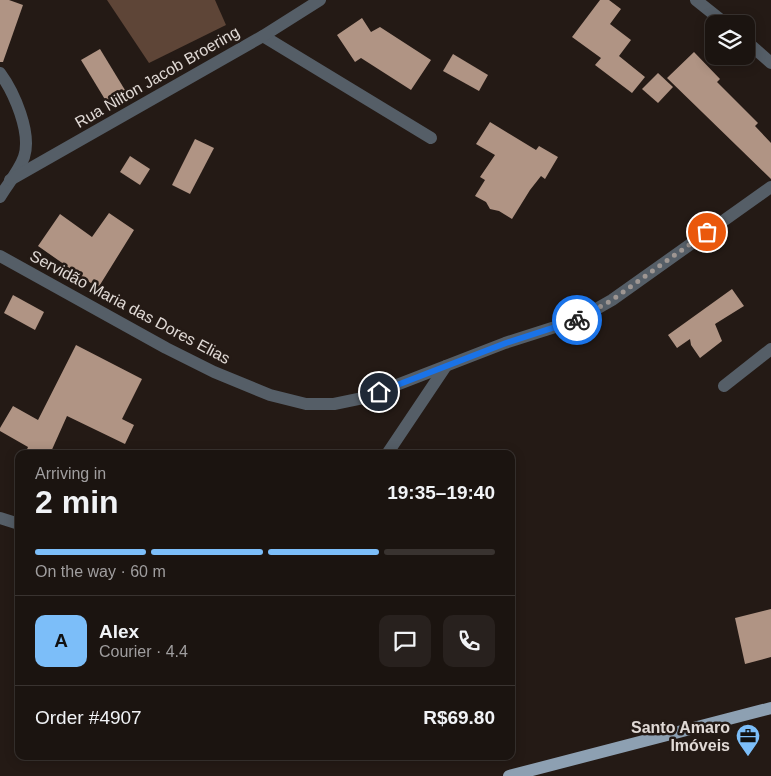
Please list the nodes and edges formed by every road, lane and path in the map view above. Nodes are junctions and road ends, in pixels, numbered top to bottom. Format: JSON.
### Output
{"nodes":[{"id":1,"x":320,"y":0,"type":"edge"},
{"id":2,"x":696,"y":0,"type":"edge"},
{"id":3,"x":715,"y":15,"type":"edge"},
{"id":4,"x":263,"y":36,"type":"junction"},
{"id":5,"x":755,"y":49,"type":"edge"},
{"id":6,"x":771,"y":63,"type":"edge"},
{"id":7,"x":0,"y":73,"type":"edge"},
{"id":8,"x":431,"y":138,"type":"dead end"},
{"id":9,"x":10,"y":180,"type":"junction"},
{"id":10,"x":771,"y":187,"type":"edge"},
{"id":11,"x":0,"y":197,"type":"edge"},
{"id":12,"x":0,"y":256,"type":"edge"},
{"id":13,"x":771,"y":349,"type":"edge"},
{"id":14,"x":446,"y":366,"type":"junction"},
{"id":15,"x":724,"y":386,"type":"dead end"},
{"id":16,"x":390,"y":450,"type":"edge"},
{"id":17,"x":0,"y":518,"type":"edge"},
{"id":18,"x":15,"y":523,"type":"edge"},
{"id":19,"x":771,"y":708,"type":"edge"},
{"id":20,"x":509,"y":776,"type":"edge"}],
"edges":[{"from":1,"to":4,"type":"street","name":"Rua Nilton Jacob Broering"},
{"from":2,"to":3,"type":"street"},
{"from":4,"to":8,"type":"street"},
{"from":4,"to":9,"type":"street","name":"Rua Nilton Jacob Broering"},
{"from":5,"to":6,"type":"street"},
{"from":7,"to":9,"type":"street"},
{"from":9,"to":11,"type":"street"},
{"from":10,"to":14,"type":"street","name":"Servidão Maria das Dores Elias"},
{"from":12,"to":14,"type":"street","name":"Servidão Maria das Dores Elias"},
{"from":13,"to":15,"type":"street"},
{"from":14,"to":16,"type":"street"},
{"from":17,"to":18,"type":"street"},
{"from":19,"to":20,"type":"main road"}]}
